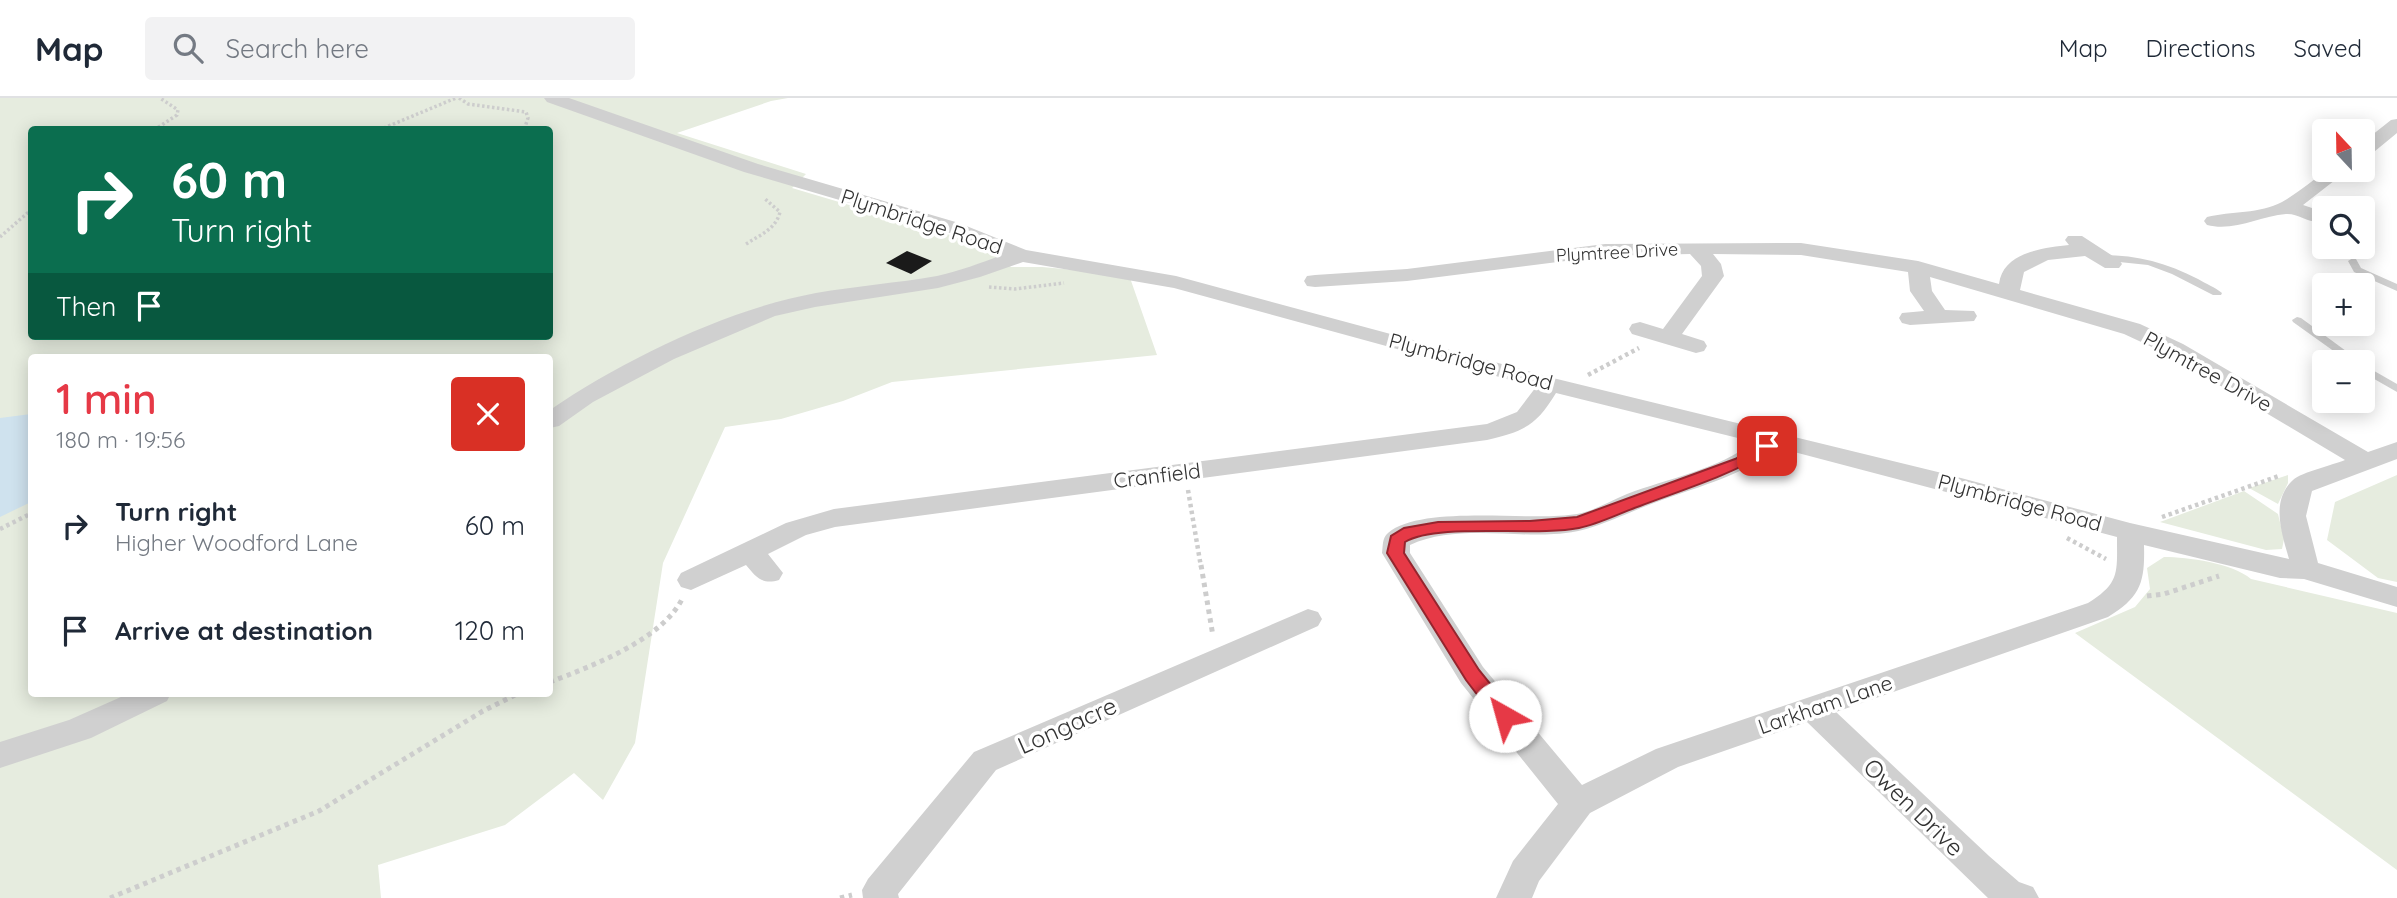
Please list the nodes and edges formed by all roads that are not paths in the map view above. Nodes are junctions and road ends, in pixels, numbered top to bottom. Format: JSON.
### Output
{"nodes":[{"id":1,"x":553,"y":98,"type":"edge"},
{"id":2,"x":2397,"y":124,"type":"edge"},
{"id":3,"x":2375,"y":142,"type":"edge"},
{"id":4,"x":2375,"y":147,"type":"edge"},
{"id":5,"x":2397,"y":148,"type":"edge"},
{"id":6,"x":2322,"y":182,"type":"edge"},
{"id":7,"x":2288,"y":207,"type":"junction"},
{"id":8,"x":2312,"y":215,"type":"edge"},
{"id":9,"x":2214,"y":221,"type":"dead end"},
{"id":10,"x":2071,"y":237,"type":"dead end"},
{"id":11,"x":1695,"y":248,"type":"junction"},
{"id":12,"x":1021,"y":255,"type":"junction"},
{"id":13,"x":2102,"y":257,"type":"junction"},
{"id":14,"x":2353,"y":261,"type":"dead end"},
{"id":15,"x":1919,"y":267,"type":"junction"},
{"id":16,"x":1315,"y":282,"type":"dead end"},
{"id":17,"x":2397,"y":288,"type":"edge"},
{"id":18,"x":2008,"y":292,"type":"junction"},
{"id":19,"x":2217,"y":293,"type":"dead end"},
{"id":20,"x":1966,"y":316,"type":"dead end"},
{"id":21,"x":1939,"y":317,"type":"junction"},
{"id":22,"x":1910,"y":318,"type":"dead end"},
{"id":23,"x":2297,"y":320,"type":"dead end"},
{"id":24,"x":1640,"y":329,"type":"dead end"},
{"id":25,"x":1668,"y":338,"type":"junction"},
{"id":26,"x":1696,"y":346,"type":"dead end"},
{"id":27,"x":2339,"y":350,"type":"edge"},
{"id":28,"x":2375,"y":375,"type":"edge"},
{"id":29,"x":1549,"y":384,"type":"junction"},
{"id":30,"x":2397,"y":389,"type":"edge"},
{"id":31,"x":553,"y":419,"type":"edge"},
{"id":32,"x":1774,"y":440,"type":"junction"},
{"id":33,"x":2397,"y":450,"type":"edge"},
{"id":34,"x":2367,"y":462,"type":"junction"},
{"id":35,"x":2135,"y":534,"type":"junction"},
{"id":36,"x":749,"y":551,"type":"junction"},
{"id":37,"x":2305,"y":569,"type":"junction"},
{"id":38,"x":769,"y":573,"type":"dead end"},
{"id":39,"x":691,"y":580,"type":"road end"},
{"id":40,"x":2397,"y":597,"type":"edge"},
{"id":41,"x":1308,"y":619,"type":"dead end"},
{"id":42,"x":148,"y":697,"type":"edge"},
{"id":43,"x":1812,"y":708,"type":"junction"},
{"id":44,"x":0,"y":755,"type":"edge"},
{"id":45,"x":1577,"y":803,"type":"junction"},
{"id":46,"x":881,"y":898,"type":"edge"},
{"id":47,"x":1514,"y":898,"type":"edge"},
{"id":48,"x":2021,"y":898,"type":"edge"}],
"edges":[{"from":1,"to":12,"type":"street","name":"Plymbridge Road"},
{"from":2,"to":3,"type":"street"},
{"from":4,"to":5,"type":"street"},
{"from":6,"to":7,"type":"street"},
{"from":7,"to":8,"type":"street"},
{"from":7,"to":9,"type":"street"},
{"from":10,"to":13,"type":"street"},
{"from":11,"to":15,"type":"street","name":"Plymtree Drive"},
{"from":11,"to":16,"type":"street","name":"Plymtree Drive"},
{"from":11,"to":25,"type":"street"},
{"from":12,"to":29,"type":"street","name":"Plymbridge Road"},
{"from":12,"to":31,"type":"street"},
{"from":13,"to":18,"type":"street"},
{"from":13,"to":19,"type":"lane"},
{"from":14,"to":17,"type":"lane"},
{"from":15,"to":18,"type":"street","name":"Plymtree Drive"},
{"from":15,"to":21,"type":"street"},
{"from":18,"to":34,"type":"street","name":"Plymtree Drive"},
{"from":20,"to":21,"type":"street"},
{"from":21,"to":22,"type":"street"},
{"from":23,"to":27,"type":"lane"},
{"from":24,"to":25,"type":"street"},
{"from":25,"to":26,"type":"street"},
{"from":28,"to":30,"type":"lane"},
{"from":29,"to":32,"type":"street","name":"Plymbridge Road"},
{"from":29,"to":36,"type":"street","name":"Cranfield"},
{"from":32,"to":35,"type":"street","name":"Plymbridge Road"},
{"from":32,"to":45,"type":"street"},
{"from":33,"to":34,"type":"street"},
{"from":34,"to":37,"type":"street"},
{"from":35,"to":37,"type":"street","name":"Plymbridge Road"},
{"from":35,"to":43,"type":"street","name":"Larkham Lane"},
{"from":36,"to":38,"type":"street"},
{"from":36,"to":39,"type":"street","name":"Cranfield"},
{"from":37,"to":40,"type":"street","name":"Plymbridge Road"},
{"from":41,"to":46,"type":"street","name":"Longacre"},
{"from":42,"to":44,"type":"street"},
{"from":43,"to":45,"type":"street","name":"Larkham Lane"},
{"from":43,"to":48,"type":"street","name":"Owen Drive"},
{"from":45,"to":47,"type":"street","name":"Larkham Lane"}]}
